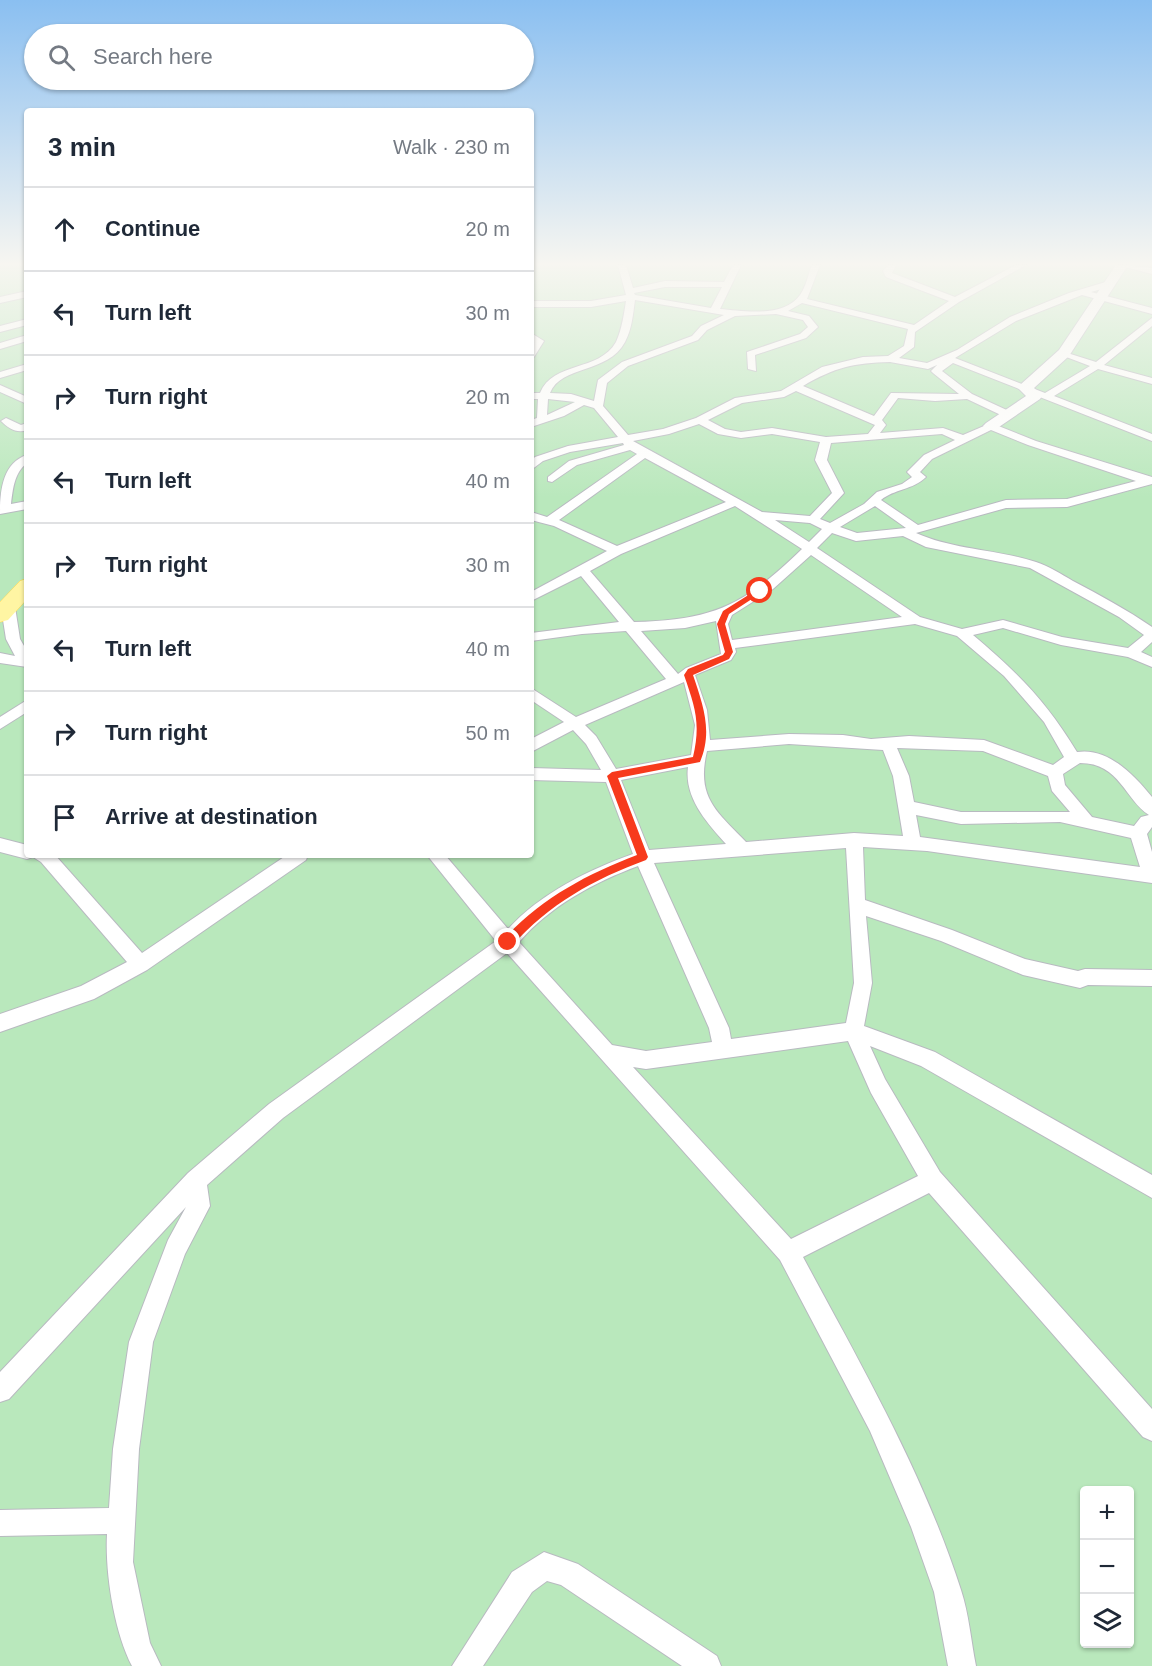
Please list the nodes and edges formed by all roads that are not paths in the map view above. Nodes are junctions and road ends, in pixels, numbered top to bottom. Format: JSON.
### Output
{"nodes":[{"id":1,"x":619,"y":343,"type":"edge"},
{"id":2,"x":682,"y":343,"type":"edge"},
{"id":3,"x":783,"y":343,"type":"edge"},
{"id":4,"x":910,"y":343,"type":"edge"},
{"id":5,"x":976,"y":343,"type":"edge"},
{"id":6,"x":1071,"y":343,"type":"edge"},
{"id":7,"x":1125,"y":343,"type":"edge"},
{"id":8,"x":1064,"y":353,"type":"junction"},
{"id":9,"x":890,"y":359,"type":"junction"},
{"id":10,"x":950,"y":359,"type":"junction"},
{"id":11,"x":1097,"y":366,"type":"junction"},
{"id":12,"x":24,"y":368,"type":"edge"},
{"id":13,"x":753,"y":369,"type":"dead end"},
{"id":14,"x":0,"y":375,"type":"edge"},
{"id":15,"x":24,"y":380,"type":"edge"},
{"id":16,"x":1152,"y":381,"type":"edge"},
{"id":17,"x":794,"y":386,"type":"junction"},
{"id":18,"x":0,"y":387,"type":"edge"},
{"id":19,"x":1036,"y":394,"type":"junction"},
{"id":20,"x":534,"y":396,"type":"edge"},
{"id":21,"x":968,"y":396,"type":"junction"},
{"id":22,"x":543,"y":397,"type":"junction"},
{"id":23,"x":24,"y":399,"type":"edge"},
{"id":24,"x":534,"y":400,"type":"edge"},
{"id":25,"x":585,"y":401,"type":"junction"},
{"id":26,"x":598,"y":406,"type":"junction"},
{"id":27,"x":1007,"y":414,"type":"junction"},
{"id":28,"x":542,"y":420,"type":"junction"},
{"id":29,"x":700,"y":420,"type":"junction"},
{"id":30,"x":6,"y":421,"type":"dead end"},
{"id":31,"x":876,"y":421,"type":"junction"},
{"id":32,"x":534,"y":423,"type":"edge"},
{"id":33,"x":991,"y":426,"type":"junction"},
{"id":34,"x":24,"y":428,"type":"edge"},
{"id":35,"x":872,"y":436,"type":"junction"},
{"id":36,"x":1152,"y":438,"type":"edge"},
{"id":37,"x":963,"y":439,"type":"junction"},
{"id":38,"x":826,"y":440,"type":"junction"},
{"id":39,"x":628,"y":442,"type":"junction"},
{"id":40,"x":644,"y":454,"type":"junction"},
{"id":41,"x":24,"y":459,"type":"edge"},
{"id":42,"x":534,"y":462,"type":"edge"},
{"id":43,"x":552,"y":479,"type":"dead end"},
{"id":44,"x":1151,"y":481,"type":"edge"},
{"id":45,"x":874,"y":500,"type":"junction"},
{"id":46,"x":735,"y":502,"type":"junction"},
{"id":47,"x":24,"y":506,"type":"edge"},
{"id":48,"x":2,"y":510,"type":"edge"},
{"id":49,"x":760,"y":515,"type":"junction"},
{"id":50,"x":534,"y":517,"type":"edge"},
{"id":51,"x":549,"y":520,"type":"junction"},
{"id":52,"x":813,"y":520,"type":"junction"},
{"id":53,"x":830,"y":528,"type":"junction"},
{"id":54,"x":910,"y":530,"type":"junction"},
{"id":55,"x":810,"y":549,"type":"junction"},
{"id":56,"x":616,"y":551,"type":"junction"},
{"id":57,"x":582,"y":570,"type":"junction"},
{"id":58,"x":24,"y":589,"type":"edge"},
{"id":59,"x":534,"y":595,"type":"edge"},
{"id":60,"x":4,"y":611,"type":"edge"},
{"id":61,"x":726,"y":613,"type":"junction"},
{"id":62,"x":915,"y":620,"type":"junction"},
{"id":63,"x":633,"y":626,"type":"junction"},
{"id":64,"x":1150,"y":629,"type":"edge"},
{"id":65,"x":962,"y":633,"type":"junction"},
{"id":66,"x":534,"y":637,"type":"edge"},
{"id":67,"x":727,"y":645,"type":"junction"},
{"id":68,"x":1131,"y":653,"type":"junction"},
{"id":69,"x":24,"y":657,"type":"edge"},
{"id":70,"x":0,"y":658,"type":"edge"},
{"id":71,"x":24,"y":662,"type":"edge"},
{"id":72,"x":1152,"y":662,"type":"edge"},
{"id":73,"x":682,"y":677,"type":"junction"},
{"id":74,"x":534,"y":695,"type":"edge"},
{"id":75,"x":24,"y":707,"type":"edge"},
{"id":76,"x":575,"y":723,"type":"junction"},
{"id":77,"x":0,"y":724,"type":"edge"},
{"id":78,"x":534,"y":744,"type":"edge"},
{"id":79,"x":888,"y":744,"type":"junction"},
{"id":80,"x":699,"y":753,"type":"junction"},
{"id":81,"x":1073,"y":759,"type":"junction"},
{"id":82,"x":1055,"y":772,"type":"junction"},
{"id":83,"x":534,"y":774,"type":"edge"},
{"id":84,"x":612,"y":776,"type":"junction"},
{"id":85,"x":907,"y":807,"type":"junction"},
{"id":86,"x":1152,"y":810,"type":"edge"},
{"id":87,"x":1086,"y":820,"type":"junction"},
{"id":88,"x":1152,"y":821,"type":"edge"},
{"id":89,"x":1138,"y":833,"type":"junction"},
{"id":90,"x":855,"y":840,"type":"junction"},
{"id":91,"x":913,"y":843,"type":"junction"},
{"id":92,"x":0,"y":845,"type":"edge"},
{"id":93,"x":740,"y":848,"type":"junction"},
{"id":94,"x":24,"y":851,"type":"edge"},
{"id":95,"x":643,"y":857,"type":"junction"},
{"id":96,"x":48,"y":858,"type":"edge"},
{"id":97,"x":296,"y":858,"type":"edge"},
{"id":98,"x":438,"y":858,"type":"edge"},
{"id":99,"x":1152,"y":877,"type":"edge"},
{"id":100,"x":856,"y":905,"type":"junction"},
{"id":101,"x":508,"y":942,"type":"junction"},
{"id":102,"x":140,"y":964,"type":"junction"},
{"id":103,"x":1152,"y":978,"type":"edge"},
{"id":104,"x":0,"y":1023,"type":"edge"},
{"id":105,"x":853,"y":1030,"type":"junction"},
{"id":106,"x":723,"y":1048,"type":"junction"},
{"id":107,"x":607,"y":1053,"type":"junction"},
{"id":108,"x":932,"y":1180,"type":"junction"},
{"id":109,"x":196,"y":1181,"type":"junction"},
{"id":110,"x":1152,"y":1187,"type":"edge"},
{"id":111,"x":788,"y":1252,"type":"junction"},
{"id":112,"x":0,"y":1390,"type":"edge"},
{"id":113,"x":1152,"y":1428,"type":"edge"},
{"id":114,"x":121,"y":1521,"type":"junction"},
{"id":115,"x":0,"y":1523,"type":"edge"},
{"id":116,"x":147,"y":1666,"type":"edge"},
{"id":117,"x":466,"y":1666,"type":"edge"},
{"id":118,"x":707,"y":1666,"type":"edge"},
{"id":119,"x":962,"y":1666,"type":"edge"}],
"edges":[{"from":1,"to":22,"type":"street"},
{"from":2,"to":26,"type":"street"},
{"from":3,"to":13,"type":"street"},
{"from":4,"to":9,"type":"street"},
{"from":5,"to":10,"type":"street"},
{"from":6,"to":8,"type":"street"},
{"from":7,"to":11,"type":"street"},
{"from":8,"to":11,"type":"street"},
{"from":8,"to":19,"type":"street"},
{"from":9,"to":10,"type":"street"},
{"from":9,"to":17,"type":"street"},
{"from":10,"to":19,"type":"street"},
{"from":10,"to":21,"type":"street"},
{"from":11,"to":16,"type":"street"},
{"from":11,"to":19,"type":"street"},
{"from":12,"to":14,"type":"street"},
{"from":15,"to":18,"type":"street"},
{"from":17,"to":29,"type":"street"},
{"from":17,"to":31,"type":"street"},
{"from":18,"to":23,"type":"street"},
{"from":19,"to":27,"type":"street"},
{"from":19,"to":36,"type":"street"},
{"from":20,"to":22,"type":"street"},
{"from":21,"to":27,"type":"street"},
{"from":21,"to":31,"type":"street"},
{"from":22,"to":24,"type":"street"},
{"from":22,"to":25,"type":"street"},
{"from":22,"to":28,"type":"street"},
{"from":25,"to":26,"type":"street"},
{"from":25,"to":28,"type":"street"},
{"from":26,"to":39,"type":"street"},
{"from":27,"to":33,"type":"street"},
{"from":28,"to":32,"type":"street"},
{"from":29,"to":38,"type":"street"},
{"from":29,"to":39,"type":"street"},
{"from":30,"to":34,"type":"street"},
{"from":31,"to":35,"type":"street"},
{"from":33,"to":37,"type":"street"},
{"from":33,"to":44,"type":"street"},
{"from":35,"to":37,"type":"street"},
{"from":35,"to":38,"type":"street"},
{"from":37,"to":45,"type":"street"},
{"from":38,"to":52,"type":"street"},
{"from":39,"to":40,"type":"street"},
{"from":39,"to":42,"type":"street"},
{"from":39,"to":43,"type":"street"},
{"from":40,"to":46,"type":"street"},
{"from":40,"to":51,"type":"street"},
{"from":41,"to":48,"type":"street"},
{"from":44,"to":54,"type":"street"},
{"from":45,"to":53,"type":"street"},
{"from":45,"to":54,"type":"street"},
{"from":46,"to":49,"type":"street"},
{"from":46,"to":56,"type":"street"},
{"from":47,"to":48,"type":"street"},
{"from":49,"to":52,"type":"street"},
{"from":49,"to":55,"type":"street"},
{"from":50,"to":51,"type":"street"},
{"from":51,"to":56,"type":"street"},
{"from":52,"to":53,"type":"street"},
{"from":53,"to":54,"type":"street"},
{"from":53,"to":55,"type":"street"},
{"from":54,"to":64,"type":"street"},
{"from":55,"to":61,"type":"street"},
{"from":55,"to":62,"type":"street"},
{"from":56,"to":57,"type":"street"},
{"from":57,"to":59,"type":"street"},
{"from":57,"to":63,"type":"street"},
{"from":58,"to":60,"type":"main road"},
{"from":60,"to":69,"type":"street"},
{"from":61,"to":63,"type":"street"},
{"from":61,"to":67,"type":"street"},
{"from":62,"to":65,"type":"street"},
{"from":62,"to":67,"type":"street"},
{"from":63,"to":66,"type":"street"},
{"from":63,"to":73,"type":"street"},
{"from":64,"to":68,"type":"street"},
{"from":65,"to":68,"type":"street"},
{"from":65,"to":81,"type":"street"},
{"from":67,"to":73,"type":"street"},
{"from":68,"to":72,"type":"street"},
{"from":70,"to":71,"type":"street"},
{"from":73,"to":76,"type":"street"},
{"from":73,"to":80,"type":"street"},
{"from":74,"to":76,"type":"street"},
{"from":75,"to":77,"type":"street"},
{"from":76,"to":78,"type":"street"},
{"from":76,"to":84,"type":"street"},
{"from":79,"to":80,"type":"street"},
{"from":79,"to":82,"type":"street"},
{"from":79,"to":85,"type":"street"},
{"from":80,"to":84,"type":"street"},
{"from":80,"to":93,"type":"street"},
{"from":81,"to":82,"type":"street"},
{"from":81,"to":86,"type":"street"},
{"from":82,"to":87,"type":"street"},
{"from":83,"to":84,"type":"street"},
{"from":84,"to":95,"type":"street"},
{"from":85,"to":87,"type":"street"},
{"from":85,"to":91,"type":"street"},
{"from":87,"to":89,"type":"street"},
{"from":88,"to":89,"type":"street"},
{"from":89,"to":99,"type":"street"},
{"from":90,"to":91,"type":"street"},
{"from":90,"to":93,"type":"street"},
{"from":90,"to":100,"type":"street"},
{"from":91,"to":99,"type":"street"},
{"from":92,"to":94,"type":"street"},
{"from":93,"to":95,"type":"street"},
{"from":95,"to":101,"type":"street"},
{"from":95,"to":106,"type":"street"},
{"from":96,"to":102,"type":"street"},
{"from":97,"to":102,"type":"street"},
{"from":98,"to":101,"type":"street"},
{"from":100,"to":103,"type":"street"},
{"from":100,"to":105,"type":"street"},
{"from":101,"to":107,"type":"street"},
{"from":101,"to":109,"type":"street"},
{"from":102,"to":104,"type":"street"},
{"from":105,"to":106,"type":"street"},
{"from":105,"to":108,"type":"street"},
{"from":105,"to":110,"type":"street"},
{"from":106,"to":107,"type":"street"},
{"from":107,"to":111,"type":"street"},
{"from":108,"to":111,"type":"street"},
{"from":108,"to":113,"type":"street"},
{"from":109,"to":112,"type":"street"},
{"from":109,"to":114,"type":"street"},
{"from":111,"to":119,"type":"street"},
{"from":114,"to":115,"type":"street"},
{"from":114,"to":116,"type":"street"},
{"from":117,"to":118,"type":"street"}]}
